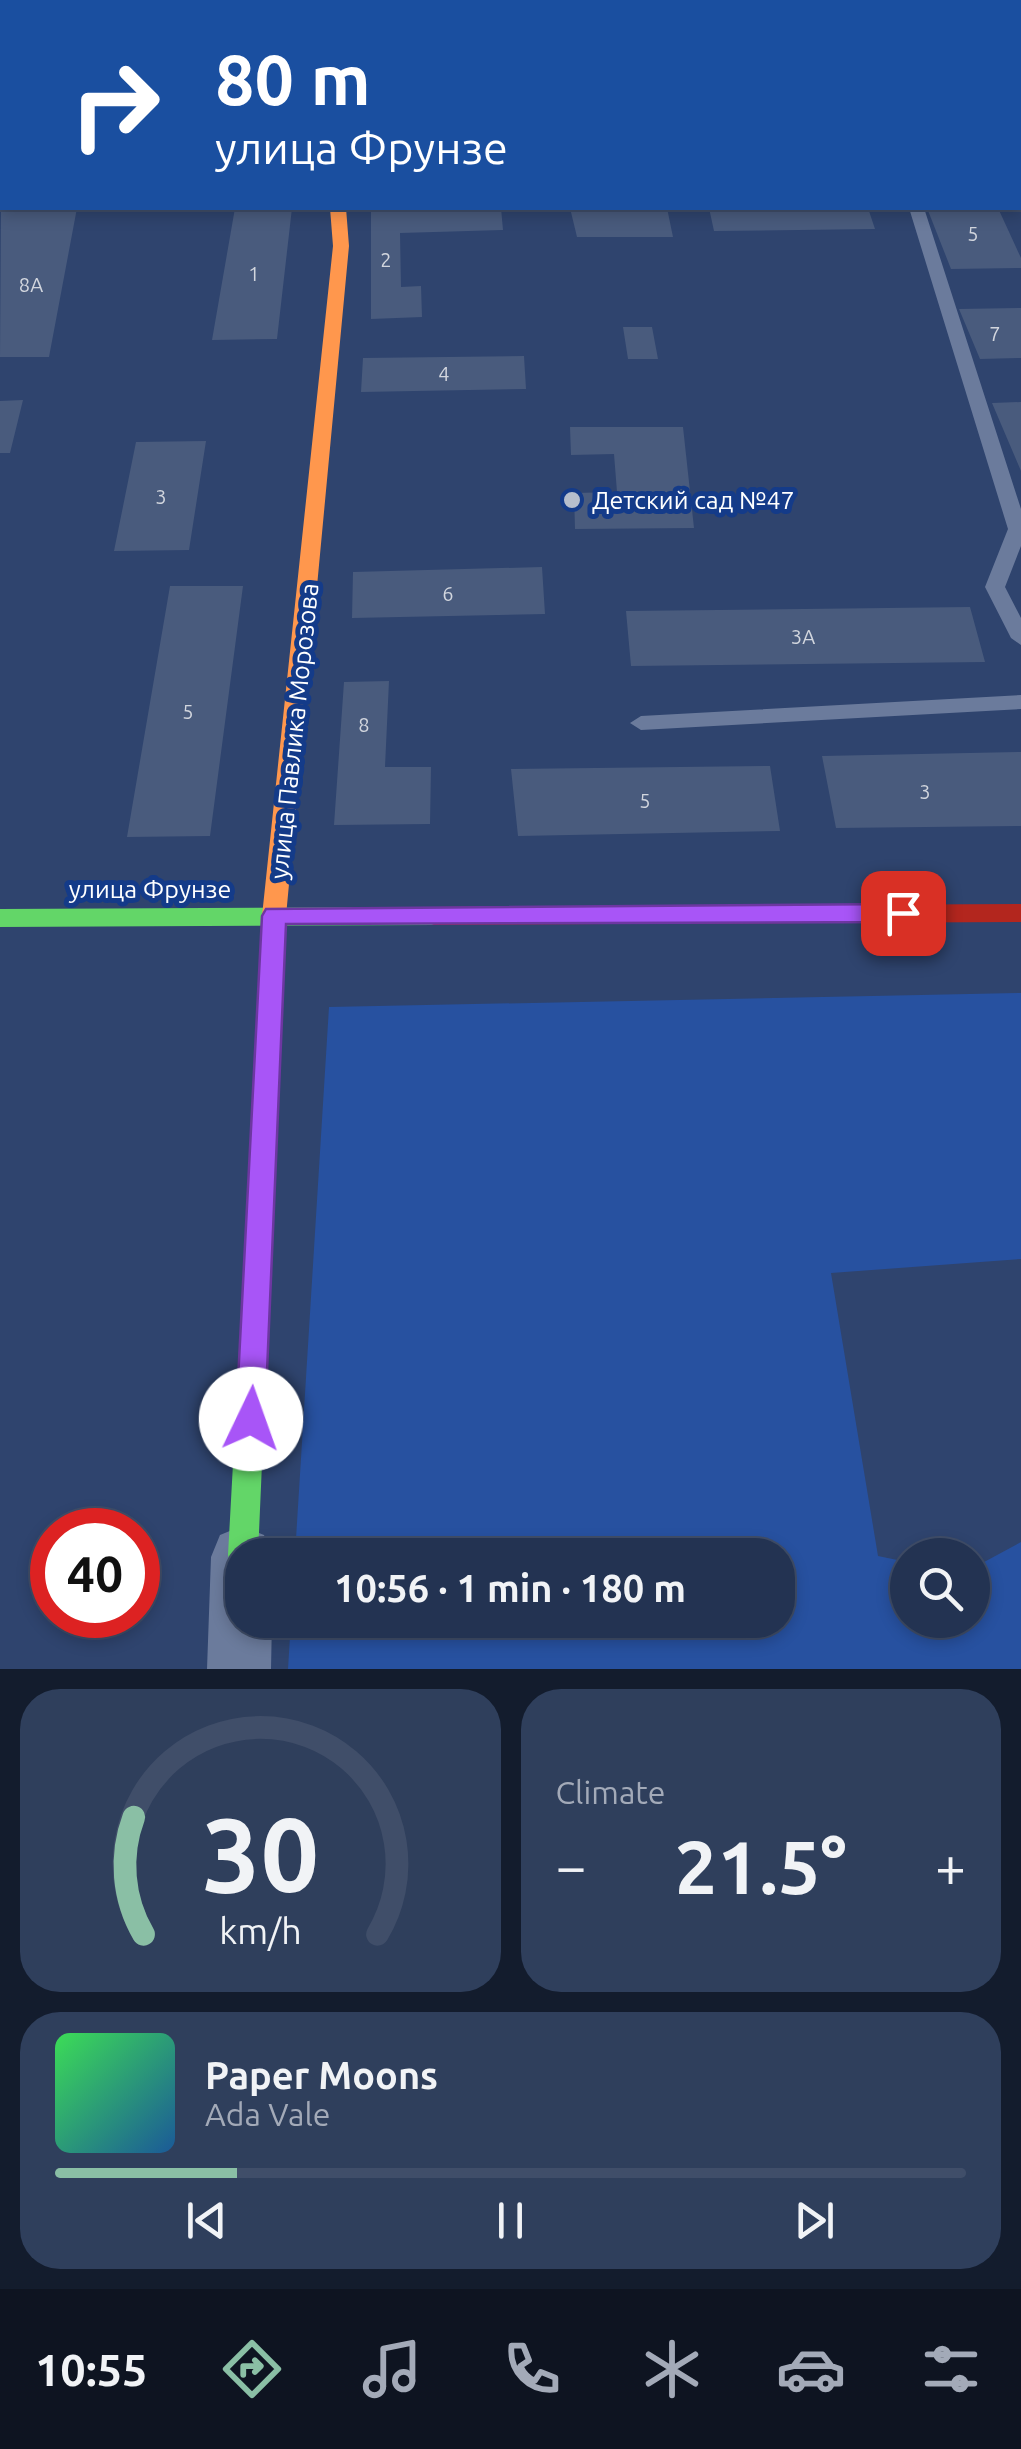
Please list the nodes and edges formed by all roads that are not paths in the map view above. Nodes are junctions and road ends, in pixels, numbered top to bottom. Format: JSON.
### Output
{"nodes":[{"id":1,"x":338,"y":210,"type":"edge"},
{"id":2,"x":917,"y":210,"type":"edge"},
{"id":3,"x":1021,"y":638,"type":"edge"},
{"id":4,"x":1021,"y":702,"type":"edge"},
{"id":5,"x":641,"y":723,"type":"dead end"},
{"id":6,"x":1021,"y":912,"type":"edge"},
{"id":7,"x":274,"y":916,"type":"junction"},
{"id":8,"x":0,"y":918,"type":"edge"},
{"id":9,"x":243,"y":1538,"type":"edge"},
{"id":10,"x":240,"y":1638,"type":"edge"},
{"id":11,"x":239,"y":1669,"type":"edge"}],
"edges":[{"from":1,"to":7,"type":"street","name":"улица Павлика Морозова"},
{"from":2,"to":3,"type":"lane"},
{"from":4,"to":5,"type":"lane"},
{"from":6,"to":7,"type":"street","name":"улица Фрунзе"},
{"from":7,"to":8,"type":"street","name":"улица Фрунзе"},
{"from":7,"to":9,"type":"street","name":"улица Павлика Морозова"},
{"from":10,"to":11,"type":"street","name":"улица Павлика Морозова"}]}
